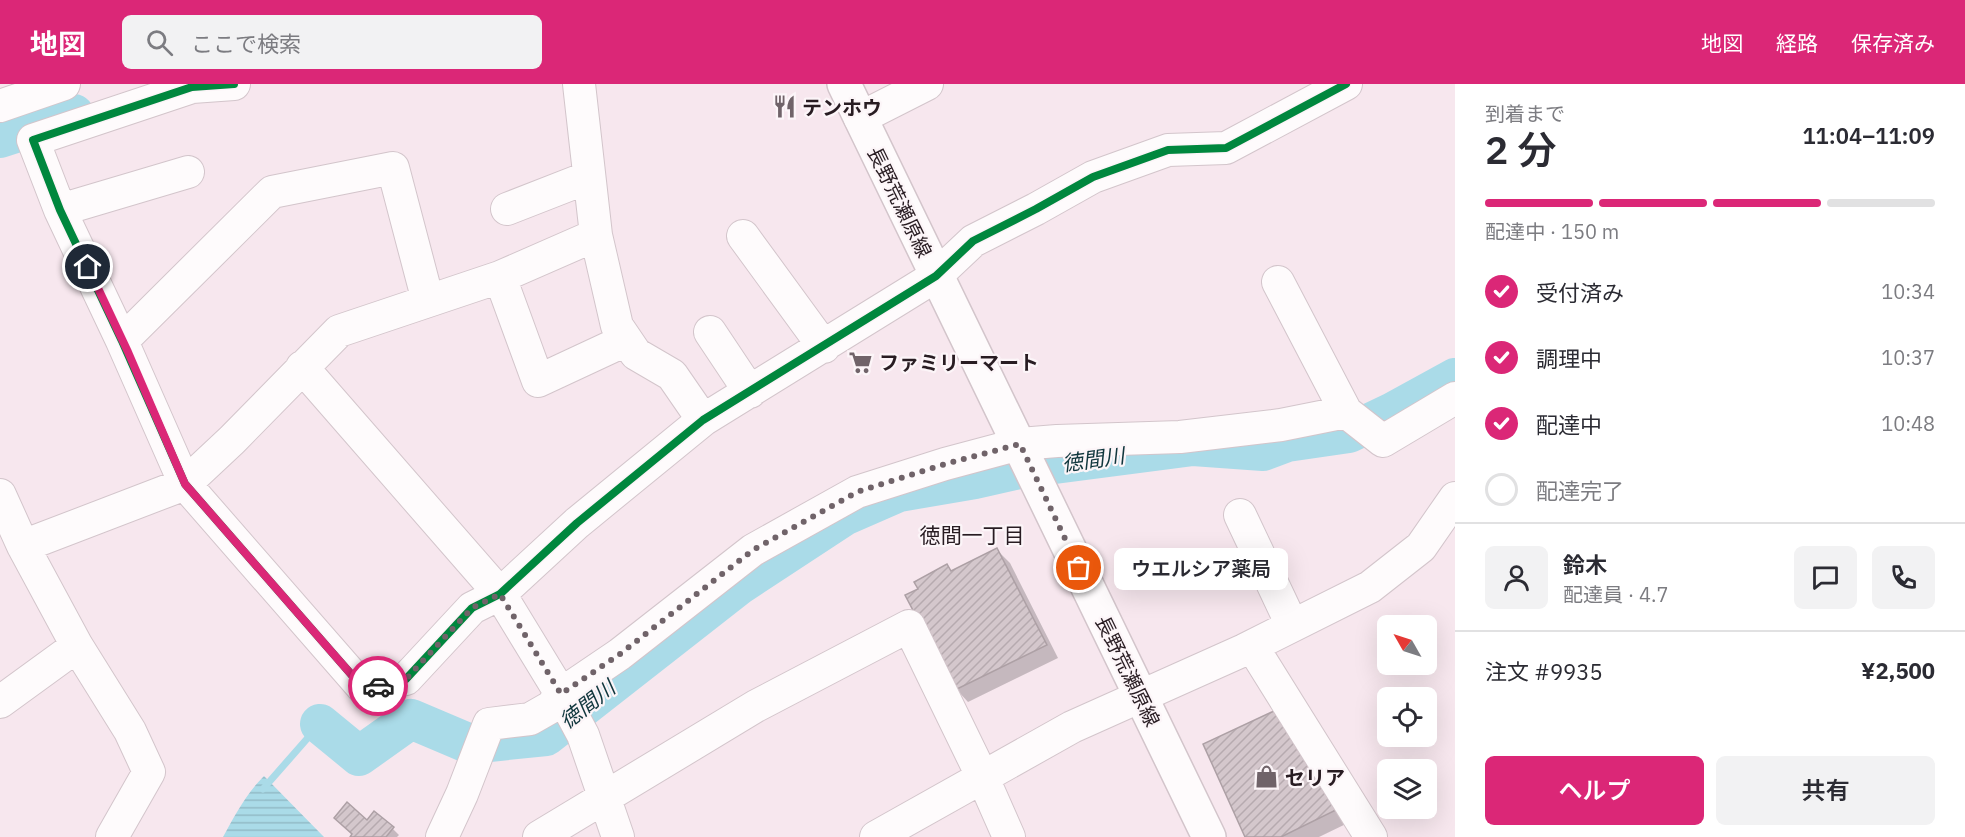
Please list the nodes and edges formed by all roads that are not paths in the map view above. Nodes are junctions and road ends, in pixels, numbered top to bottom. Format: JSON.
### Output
{"nodes":[{"id":1,"x":64,"y":84,"type":"edge"},
{"id":2,"x":234,"y":84,"type":"edge"},
{"id":3,"x":579,"y":84,"type":"edge"},
{"id":4,"x":844,"y":84,"type":"edge"},
{"id":5,"x":927,"y":84,"type":"edge"},
{"id":6,"x":1346,"y":84,"type":"edge"},
{"id":7,"x":0,"y":106,"type":"edge"},
{"id":8,"x":860,"y":118,"type":"junction"},
{"id":9,"x":188,"y":172,"type":"dead end"},
{"id":10,"x":589,"y":177,"type":"junction"},
{"id":11,"x":507,"y":209,"type":"dead end"},
{"id":12,"x":60,"y":210,"type":"junction"},
{"id":13,"x":596,"y":235,"type":"junction"},
{"id":14,"x":743,"y":236,"type":"dead end"},
{"id":15,"x":936,"y":276,"type":"junction"},
{"id":16,"x":500,"y":277,"type":"junction"},
{"id":17,"x":1278,"y":282,"type":"dead end"},
{"id":18,"x":428,"y":301,"type":"junction"},
{"id":19,"x":710,"y":332,"type":"dead end"},
{"id":20,"x":122,"y":340,"type":"junction"},
{"id":21,"x":626,"y":340,"type":"junction"},
{"id":22,"x":824,"y":347,"type":"junction"},
{"id":23,"x":302,"y":367,"type":"junction"},
{"id":24,"x":750,"y":392,"type":"junction"},
{"id":25,"x":1455,"y":398,"type":"edge"},
{"id":26,"x":1349,"y":414,"type":"junction"},
{"id":27,"x":703,"y":420,"type":"junction"},
{"id":28,"x":1021,"y":448,"type":"junction"},
{"id":29,"x":185,"y":484,"type":"junction"},
{"id":30,"x":0,"y":495,"type":"edge"},
{"id":31,"x":1455,"y":498,"type":"edge"},
{"id":32,"x":1240,"y":515,"type":"dead end"},
{"id":33,"x":23,"y":546,"type":"junction"},
{"id":34,"x":500,"y":594,"type":"junction"},
{"id":35,"x":1292,"y":625,"type":"junction"},
{"id":36,"x":77,"y":646,"type":"junction"},
{"id":37,"x":1252,"y":646,"type":"junction"},
{"id":38,"x":1139,"y":696,"type":"junction"},
{"id":39,"x":564,"y":699,"type":"junction"},
{"id":40,"x":0,"y":702,"type":"edge"},
{"id":41,"x":983,"y":778,"type":"junction"},
{"id":42,"x":605,"y":799,"type":"junction"},
{"id":43,"x":112,"y":837,"type":"edge"},
{"id":44,"x":442,"y":837,"type":"edge"},
{"id":45,"x":538,"y":837,"type":"edge"},
{"id":46,"x":618,"y":837,"type":"edge"},
{"id":47,"x":876,"y":837,"type":"edge"},
{"id":48,"x":1009,"y":837,"type":"edge"},
{"id":49,"x":1209,"y":837,"type":"edge"},
{"id":50,"x":1371,"y":837,"type":"edge"}],
"edges":[{"from":1,"to":7,"type":"street"},
{"from":2,"to":12,"type":"street"},
{"from":3,"to":10,"type":"street"},
{"from":4,"to":8,"type":"main road","name":"長野荒瀬原線"},
{"from":5,"to":8,"type":"street"},
{"from":6,"to":15,"type":"street"},
{"from":8,"to":15,"type":"main road","name":"長野荒瀬原線"},
{"from":9,"to":12,"type":"street"},
{"from":10,"to":11,"type":"street"},
{"from":10,"to":13,"type":"street"},
{"from":12,"to":20,"type":"street"},
{"from":13,"to":16,"type":"street"},
{"from":13,"to":21,"type":"street"},
{"from":14,"to":22,"type":"street"},
{"from":15,"to":22,"type":"street"},
{"from":15,"to":28,"type":"main road","name":"長野荒瀬原線"},
{"from":16,"to":18,"type":"street"},
{"from":16,"to":21,"type":"street"},
{"from":17,"to":26,"type":"street"},
{"from":18,"to":20,"type":"street"},
{"from":18,"to":23,"type":"street"},
{"from":19,"to":24,"type":"street"},
{"from":20,"to":29,"type":"street"},
{"from":21,"to":27,"type":"street"},
{"from":22,"to":24,"type":"street"},
{"from":23,"to":29,"type":"street"},
{"from":23,"to":34,"type":"street"},
{"from":24,"to":27,"type":"street"},
{"from":25,"to":26,"type":"street"},
{"from":26,"to":28,"type":"street"},
{"from":27,"to":34,"type":"street"},
{"from":28,"to":38,"type":"main road","name":"長野荒瀬原線"},
{"from":28,"to":39,"type":"street"},
{"from":29,"to":33,"type":"street"},
{"from":29,"to":34,"type":"street"},
{"from":30,"to":33,"type":"street"},
{"from":31,"to":35,"type":"street"},
{"from":32,"to":35,"type":"street"},
{"from":33,"to":36,"type":"street"},
{"from":34,"to":39,"type":"street"},
{"from":35,"to":37,"type":"street"},
{"from":36,"to":40,"type":"street"},
{"from":36,"to":43,"type":"street"},
{"from":37,"to":38,"type":"street"},
{"from":37,"to":50,"type":"street"},
{"from":38,"to":41,"type":"street"},
{"from":38,"to":49,"type":"main road","name":"長野荒瀬原線"},
{"from":39,"to":42,"type":"street"},
{"from":39,"to":44,"type":"street"},
{"from":41,"to":42,"type":"street"},
{"from":41,"to":47,"type":"street"},
{"from":41,"to":48,"type":"street"},
{"from":42,"to":45,"type":"street"},
{"from":42,"to":46,"type":"street"}]}
